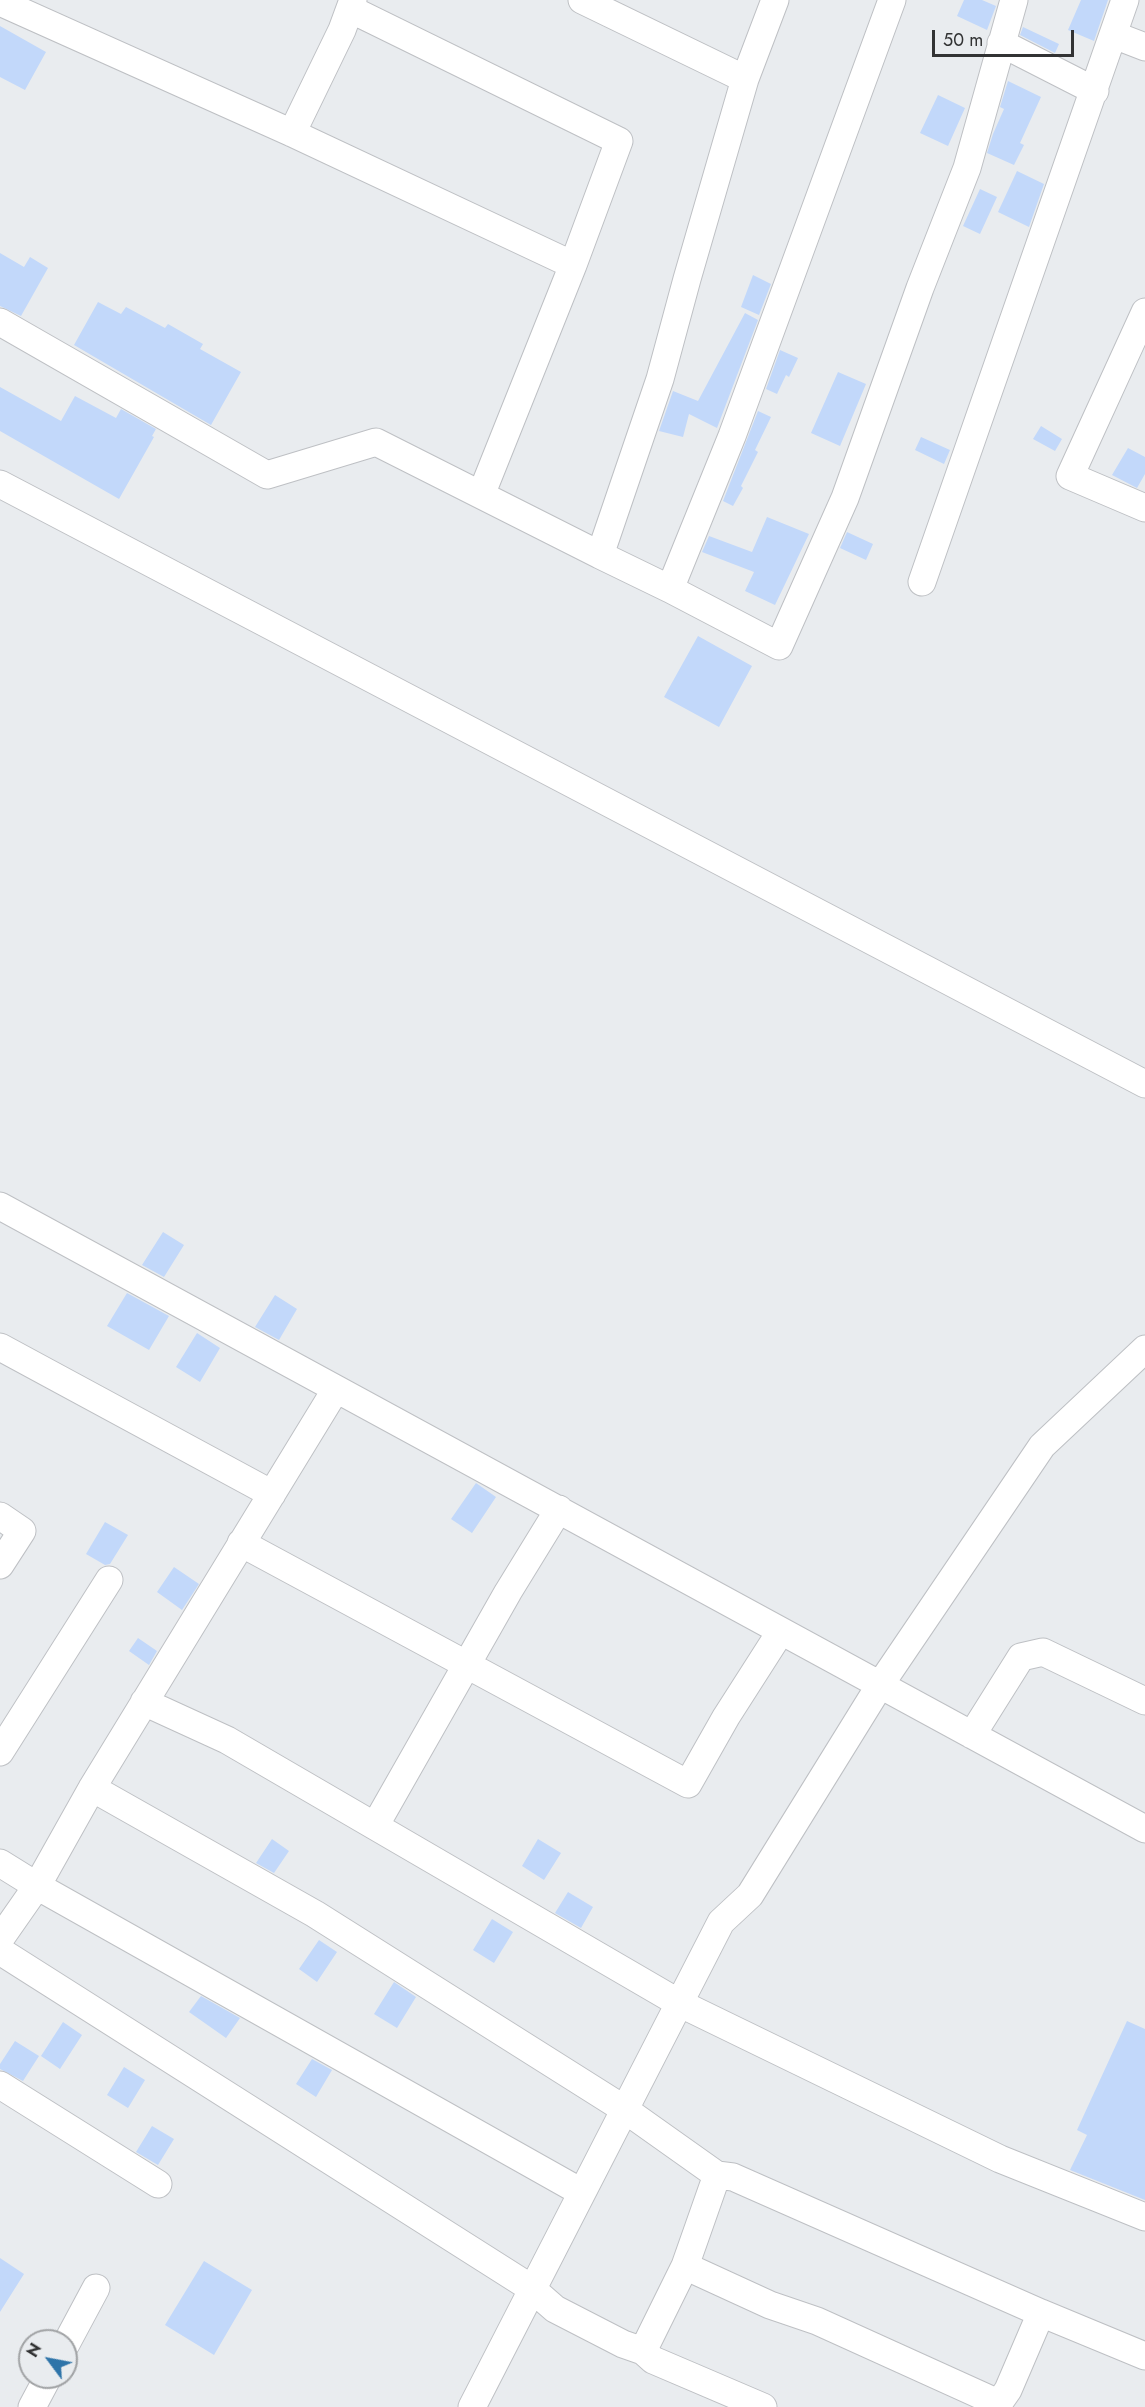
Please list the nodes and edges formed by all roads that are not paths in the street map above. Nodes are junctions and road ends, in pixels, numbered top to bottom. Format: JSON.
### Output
{"nodes":[{"id":1,"x":582,"y":0,"type":"edge"},
{"id":2,"x":775,"y":0,"type":"edge"},
{"id":3,"x":892,"y":0,"type":"edge"},
{"id":4,"x":1014,"y":0,"type":"edge"},
{"id":5,"x":1125,"y":0,"type":"edge"},
{"id":6,"x":0,"y":2,"type":"edge"},
{"id":7,"x":352,"y":5,"type":"edge"},
{"id":8,"x":1114,"y":35,"type":"junction"},
{"id":9,"x":1001,"y":43,"type":"junction"},
{"id":10,"x":1145,"y":47,"type":"edge"},
{"id":11,"x":746,"y":79,"type":"junction"},
{"id":12,"x":1095,"y":91,"type":"junction"},
{"id":13,"x":292,"y":133,"type":"junction"},
{"id":14,"x":573,"y":265,"type":"junction"},
{"id":15,"x":1145,"y":312,"type":"edge"},
{"id":16,"x":0,"y":322,"type":"edge"},
{"id":17,"x":0,"y":484,"type":"edge"},
{"id":18,"x":481,"y":495,"type":"junction"},
{"id":19,"x":1145,"y":508,"type":"edge"},
{"id":20,"x":600,"y":555,"type":"junction"},
{"id":21,"x":922,"y":582,"type":"dead end"},
{"id":22,"x":670,"y":589,"type":"junction"},
{"id":23,"x":1145,"y":1084,"type":"edge"},
{"id":24,"x":0,"y":1206,"type":"edge"},
{"id":25,"x":0,"y":1347,"type":"edge"},
{"id":26,"x":1145,"y":1349,"type":"edge"},
{"id":27,"x":336,"y":1389,"type":"junction"},
{"id":28,"x":272,"y":1494,"type":"junction"},
{"id":29,"x":560,"y":1509,"type":"junction"},
{"id":30,"x":0,"y":1516,"type":"edge"},
{"id":31,"x":241,"y":1543,"type":"junction"},
{"id":32,"x":0,"y":1564,"type":"edge"},
{"id":33,"x":109,"y":1580,"type":"dead end"},
{"id":34,"x":781,"y":1631,"type":"junction"},
{"id":35,"x":467,"y":1666,"type":"junction"},
{"id":36,"x":880,"y":1684,"type":"junction"},
{"id":37,"x":1145,"y":1701,"type":"edge"},
{"id":38,"x":144,"y":1702,"type":"junction"},
{"id":39,"x":972,"y":1735,"type":"junction"},
{"id":40,"x":0,"y":1752,"type":"edge"},
{"id":41,"x":92,"y":1788,"type":"junction"},
{"id":42,"x":375,"y":1826,"type":"junction"},
{"id":43,"x":1145,"y":1829,"type":"edge"},
{"id":44,"x":0,"y":1863,"type":"edge"},
{"id":45,"x":37,"y":1886,"type":"junction"},
{"id":46,"x":0,"y":1939,"type":"edge"},
{"id":47,"x":0,"y":1952,"type":"edge"},
{"id":48,"x":679,"y":2003,"type":"junction"},
{"id":49,"x":0,"y":2085,"type":"edge"},
{"id":50,"x":624,"y":2109,"type":"junction"},
{"id":51,"x":717,"y":2175,"type":"junction"},
{"id":52,"x":158,"y":2184,"type":"dead end"},
{"id":53,"x":581,"y":2192,"type":"junction"},
{"id":54,"x":1145,"y":2217,"type":"edge"},
{"id":55,"x":685,"y":2266,"type":"junction"},
{"id":56,"x":96,"y":2288,"type":"dead end"},
{"id":57,"x":531,"y":2289,"type":"junction"},
{"id":58,"x":1041,"y":2313,"type":"junction"},
{"id":59,"x":74,"y":2329,"type":"edge"},
{"id":60,"x":643,"y":2351,"type":"junction"},
{"id":61,"x":1145,"y":2356,"type":"edge"},
{"id":62,"x":42,"y":2389,"type":"edge"},
{"id":63,"x":997,"y":2405,"type":"edge"},
{"id":64,"x":32,"y":2407,"type":"edge"},
{"id":65,"x":472,"y":2407,"type":"edge"},
{"id":66,"x":763,"y":2407,"type":"edge"}],
"edges":[{"from":1,"to":11,"type":"street"},
{"from":2,"to":11,"type":"street"},
{"from":3,"to":22,"type":"street"},
{"from":4,"to":9,"type":"street"},
{"from":5,"to":8,"type":"street"},
{"from":6,"to":13,"type":"street"},
{"from":7,"to":13,"type":"street"},
{"from":7,"to":14,"type":"street"},
{"from":8,"to":10,"type":"street"},
{"from":8,"to":12,"type":"street"},
{"from":9,"to":12,"type":"street"},
{"from":9,"to":22,"type":"street"},
{"from":11,"to":20,"type":"street"},
{"from":12,"to":21,"type":"street"},
{"from":13,"to":14,"type":"street"},
{"from":14,"to":18,"type":"street"},
{"from":15,"to":19,"type":"street"},
{"from":16,"to":18,"type":"street"},
{"from":17,"to":23,"type":"street"},
{"from":18,"to":20,"type":"street"},
{"from":20,"to":22,"type":"street"},
{"from":24,"to":27,"type":"street"},
{"from":25,"to":28,"type":"street"},
{"from":26,"to":36,"type":"street"},
{"from":27,"to":28,"type":"street"},
{"from":27,"to":29,"type":"street"},
{"from":28,"to":31,"type":"street"},
{"from":29,"to":34,"type":"street"},
{"from":29,"to":35,"type":"street"},
{"from":30,"to":32,"type":"street"},
{"from":31,"to":35,"type":"street"},
{"from":31,"to":38,"type":"street"},
{"from":33,"to":40,"type":"street"},
{"from":34,"to":35,"type":"street"},
{"from":34,"to":36,"type":"street"},
{"from":35,"to":42,"type":"street"},
{"from":36,"to":39,"type":"street"},
{"from":36,"to":48,"type":"street"},
{"from":37,"to":39,"type":"street"},
{"from":38,"to":41,"type":"street"},
{"from":38,"to":42,"type":"street"},
{"from":39,"to":43,"type":"street"},
{"from":41,"to":45,"type":"street"},
{"from":41,"to":50,"type":"street"},
{"from":42,"to":48,"type":"street"},
{"from":44,"to":45,"type":"street"},
{"from":45,"to":46,"type":"street"},
{"from":45,"to":53,"type":"street"},
{"from":47,"to":57,"type":"street"},
{"from":48,"to":50,"type":"street"},
{"from":48,"to":54,"type":"street"},
{"from":49,"to":52,"type":"street"},
{"from":50,"to":51,"type":"street"},
{"from":50,"to":53,"type":"street"},
{"from":51,"to":55,"type":"street"},
{"from":51,"to":58,"type":"street"},
{"from":53,"to":57,"type":"street"},
{"from":55,"to":60,"type":"street"},
{"from":55,"to":63,"type":"street"},
{"from":56,"to":59,"type":"street"},
{"from":57,"to":60,"type":"street"},
{"from":57,"to":65,"type":"street"},
{"from":58,"to":61,"type":"street"},
{"from":58,"to":63,"type":"street"},
{"from":60,"to":66,"type":"street"},
{"from":62,"to":64,"type":"street"}]}
